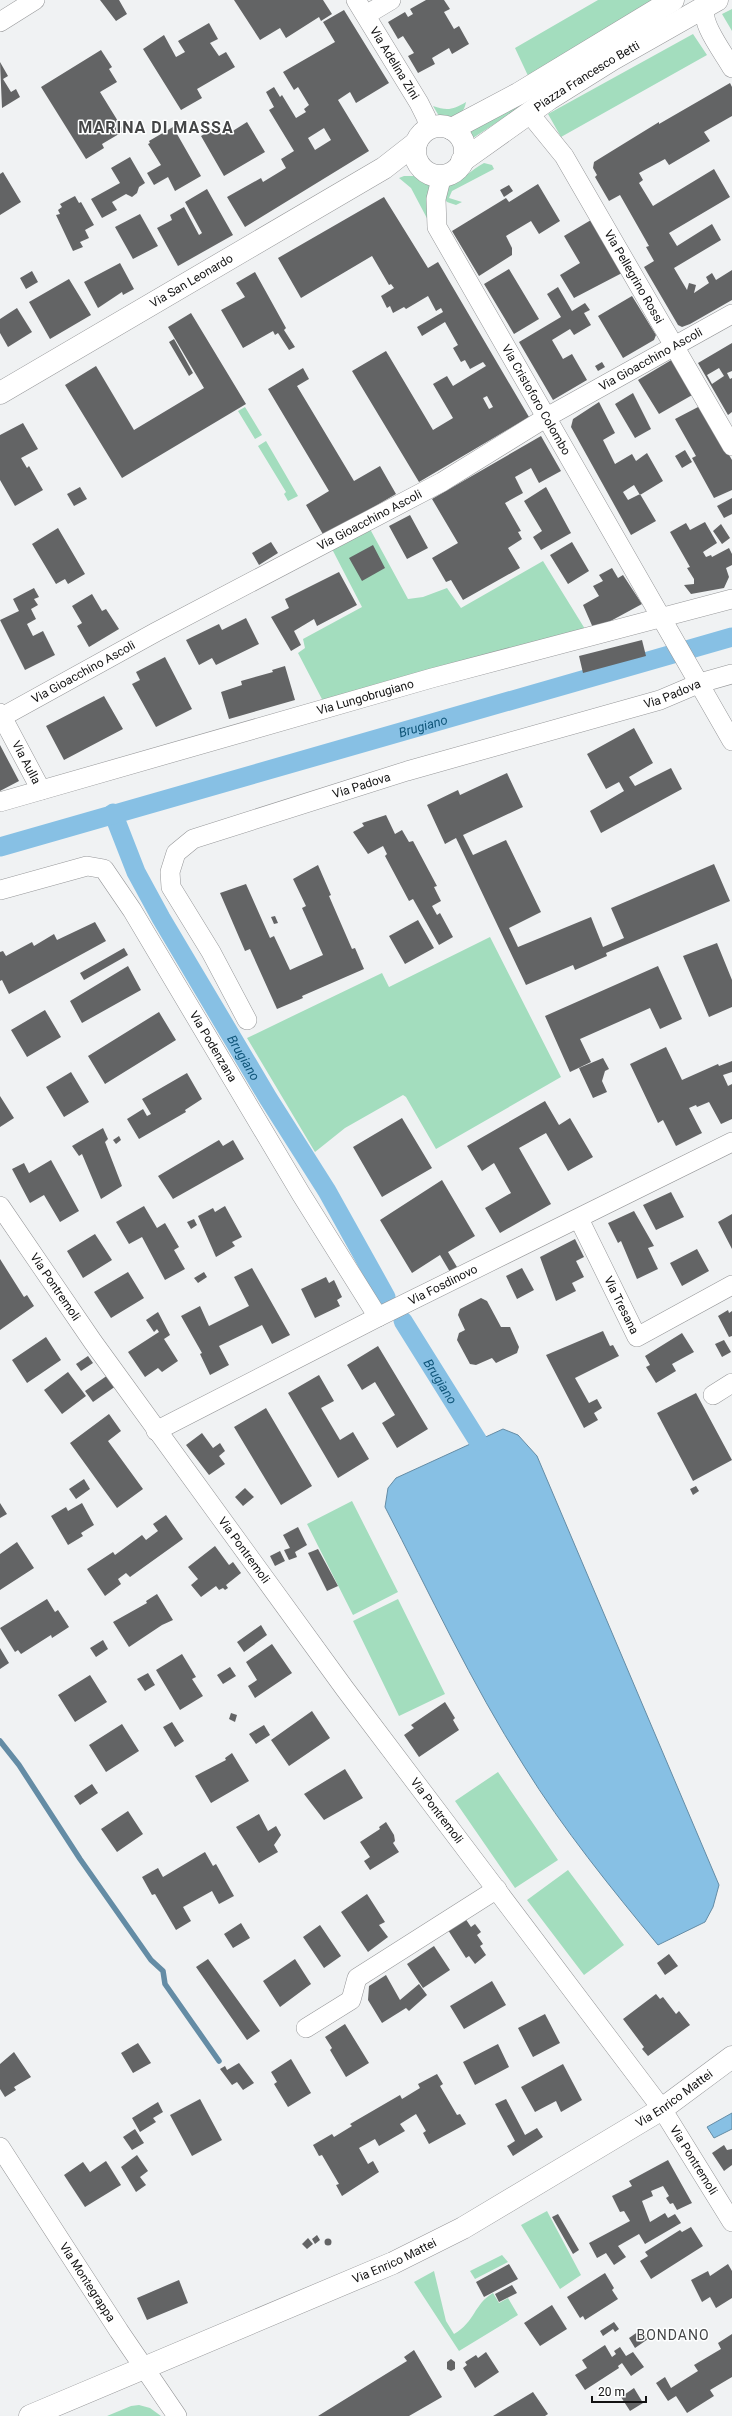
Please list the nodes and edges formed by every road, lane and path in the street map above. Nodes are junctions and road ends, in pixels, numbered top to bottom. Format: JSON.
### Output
{"nodes":[{"id":1,"x":35,"y":0,"type":"edge"},
{"id":2,"x":391,"y":0,"type":"edge"},
{"id":3,"x":673,"y":0,"type":"edge"},
{"id":4,"x":712,"y":3,"type":"edge"},
{"id":5,"x":361,"y":8,"type":"edge"},
{"id":6,"x":0,"y":22,"type":"edge"},
{"id":7,"x":732,"y":68,"type":"edge"},
{"id":8,"x":529,"y":113,"type":"junction"},
{"id":9,"x":452,"y":129,"type":"junction"},
{"id":10,"x":421,"y":145,"type":"junction"},
{"id":11,"x":462,"y":161,"type":"junction"},
{"id":12,"x":442,"y":175,"type":"junction"},
{"id":13,"x":732,"y":314,"type":"edge"},
{"id":14,"x":675,"y":346,"type":"junction"},
{"id":15,"x":0,"y":393,"type":"edge"},
{"id":16,"x":547,"y":416,"type":"junction"},
{"id":17,"x":732,"y":446,"type":"edge"},
{"id":18,"x":732,"y":599,"type":"edge"},
{"id":19,"x":665,"y":623,"type":"junction"},
{"id":20,"x":732,"y":674,"type":"edge"},
{"id":21,"x":699,"y":681,"type":"junction"},
{"id":22,"x":1,"y":715,"type":"edge"},
{"id":23,"x":732,"y":741,"type":"edge"},
{"id":24,"x":41,"y":790,"type":"junction"},
{"id":25,"x":0,"y":802,"type":"edge"},
{"id":26,"x":0,"y":890,"type":"edge"},
{"id":27,"x":248,"y":1020,"type":"dead end"},
{"id":28,"x":732,"y":1142,"type":"edge"},
{"id":29,"x":0,"y":1206,"type":"edge"},
{"id":30,"x":579,"y":1219,"type":"junction"},
{"id":31,"x":732,"y":1286,"type":"edge"},
{"id":32,"x":378,"y":1317,"type":"junction"},
{"id":33,"x":732,"y":1383,"type":"edge"},
{"id":34,"x":712,"y":1395,"type":"dead end"},
{"id":35,"x":156,"y":1431,"type":"junction"},
{"id":36,"x":497,"y":1889,"type":"junction"},
{"id":37,"x":306,"y":2028,"type":"dead end"},
{"id":38,"x":730,"y":2061,"type":"edge"},
{"id":39,"x":662,"y":2109,"type":"junction"},
{"id":40,"x":0,"y":2147,"type":"edge"},
{"id":41,"x":732,"y":2222,"type":"edge"},
{"id":42,"x":144,"y":2367,"type":"junction"},
{"id":43,"x":30,"y":2416,"type":"edge"},
{"id":44,"x":177,"y":2416,"type":"edge"}],
"edges":[{"from":1,"to":6,"type":"street"},
{"from":2,"to":5,"type":"street"},
{"from":3,"to":9,"type":"main road","name":"Piazza Francesco Betti"},
{"from":4,"to":7,"type":"street"},
{"from":4,"to":8,"type":"main road","name":"Piazza Francesco Betti"},
{"from":5,"to":10,"type":"street","name":"Via Adelina Zini"},
{"from":8,"to":11,"type":"main road","name":"Piazza Francesco Betti"},
{"from":8,"to":14,"type":"street","name":"Via Pellegrino Rossi"},
{"from":9,"to":10,"type":"main road"},
{"from":9,"to":11,"type":"main road"},
{"from":10,"to":12,"type":"main road"},
{"from":10,"to":15,"type":"main road","name":"Via San Leonardo"},
{"from":11,"to":12,"type":"main road","name":"Piazza Francesco Betti"},
{"from":12,"to":16,"type":"street","name":"Via Cristoforo Colombo"},
{"from":13,"to":14,"type":"street","name":"Via Gioacchino Ascoli"},
{"from":14,"to":16,"type":"street","name":"Via Gioacchino Ascoli"},
{"from":14,"to":17,"type":"street","name":"Via Pellegrino Rossi"},
{"from":16,"to":19,"type":"street","name":"Via Cristoforo Colombo"},
{"from":16,"to":22,"type":"street","name":"Via Gioacchino Ascoli"},
{"from":18,"to":19,"type":"street","name":"Via Lungobrugiano"},
{"from":19,"to":21,"type":"street","name":"Via Cristoforo Colombo"},
{"from":19,"to":24,"type":"street","name":"Via Lungobrugiano"},
{"from":20,"to":21,"type":"street","name":"Via Padova"},
{"from":21,"to":23,"type":"street","name":"Via Cristoforo Colombo"},
{"from":21,"to":27,"type":"street","name":"Via Padova"},
{"from":22,"to":24,"type":"street","name":"Via Aulla"},
{"from":24,"to":25,"type":"street","name":"Via Lungobrugiano"},
{"from":26,"to":32,"type":"street","name":"Via Podenzana"},
{"from":28,"to":30,"type":"street","name":"Via Fosdinovo"},
{"from":29,"to":35,"type":"street","name":"Via Pontremoli"},
{"from":30,"to":31,"type":"street","name":"Via Tresana"},
{"from":30,"to":32,"type":"street","name":"Via Fosdinovo"},
{"from":32,"to":35,"type":"street","name":"Via Fosdinovo"},
{"from":33,"to":34,"type":"street"},
{"from":35,"to":36,"type":"street","name":"Via Pontremoli"},
{"from":36,"to":37,"type":"street"},
{"from":36,"to":39,"type":"street","name":"Via Pontremoli"},
{"from":38,"to":39,"type":"main road","name":"Via Enrico Mattei"},
{"from":39,"to":41,"type":"street","name":"Via Pontremoli"},
{"from":39,"to":42,"type":"main road","name":"Via Enrico Mattei"},
{"from":40,"to":42,"type":"street","name":"Via Montegrappa"},
{"from":42,"to":43,"type":"main road","name":"Via Enrico Mattei"},
{"from":42,"to":44,"type":"street","name":"Via Montegrappa"}]}
